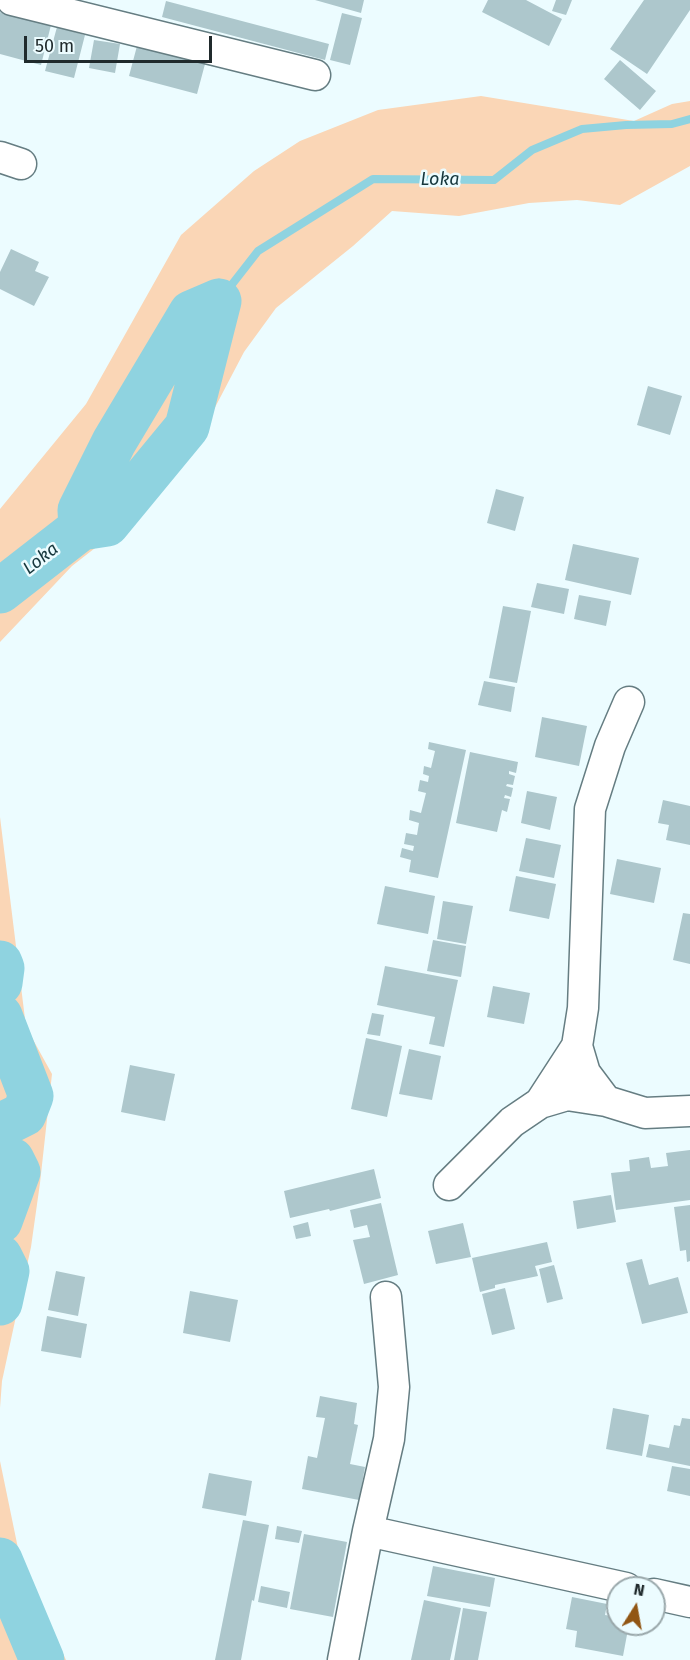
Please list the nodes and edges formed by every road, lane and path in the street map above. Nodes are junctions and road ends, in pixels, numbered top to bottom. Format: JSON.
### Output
{"nodes":[{"id":1,"x":12,"y":0,"type":"edge"},
{"id":2,"x":315,"y":75,"type":"dead end"},
{"id":3,"x":629,"y":702,"type":"dead end"},
{"id":4,"x":577,"y":1046,"type":"junction"},
{"id":5,"x":606,"y":1101,"type":"junction"},
{"id":6,"x":540,"y":1104,"type":"junction"},
{"id":7,"x":690,"y":1111,"type":"edge"},
{"id":8,"x":449,"y":1185,"type":"dead end"},
{"id":9,"x":386,"y":1297,"type":"dead end"},
{"id":10,"x":368,"y":1532,"type":"junction"},
{"id":11,"x":606,"y":1584,"type":"edge"},
{"id":12,"x":666,"y":1597,"type":"edge"},
{"id":13,"x":690,"y":1602,"type":"edge"},
{"id":14,"x":343,"y":1660,"type":"edge"}],
"edges":[{"from":1,"to":2,"type":"street"},
{"from":3,"to":4,"type":"street"},
{"from":4,"to":5,"type":"street"},
{"from":4,"to":6,"type":"street"},
{"from":5,"to":6,"type":"street"},
{"from":5,"to":7,"type":"street"},
{"from":6,"to":8,"type":"street"},
{"from":9,"to":10,"type":"street"},
{"from":10,"to":11,"type":"street"},
{"from":10,"to":14,"type":"street"},
{"from":12,"to":13,"type":"street"}]}
